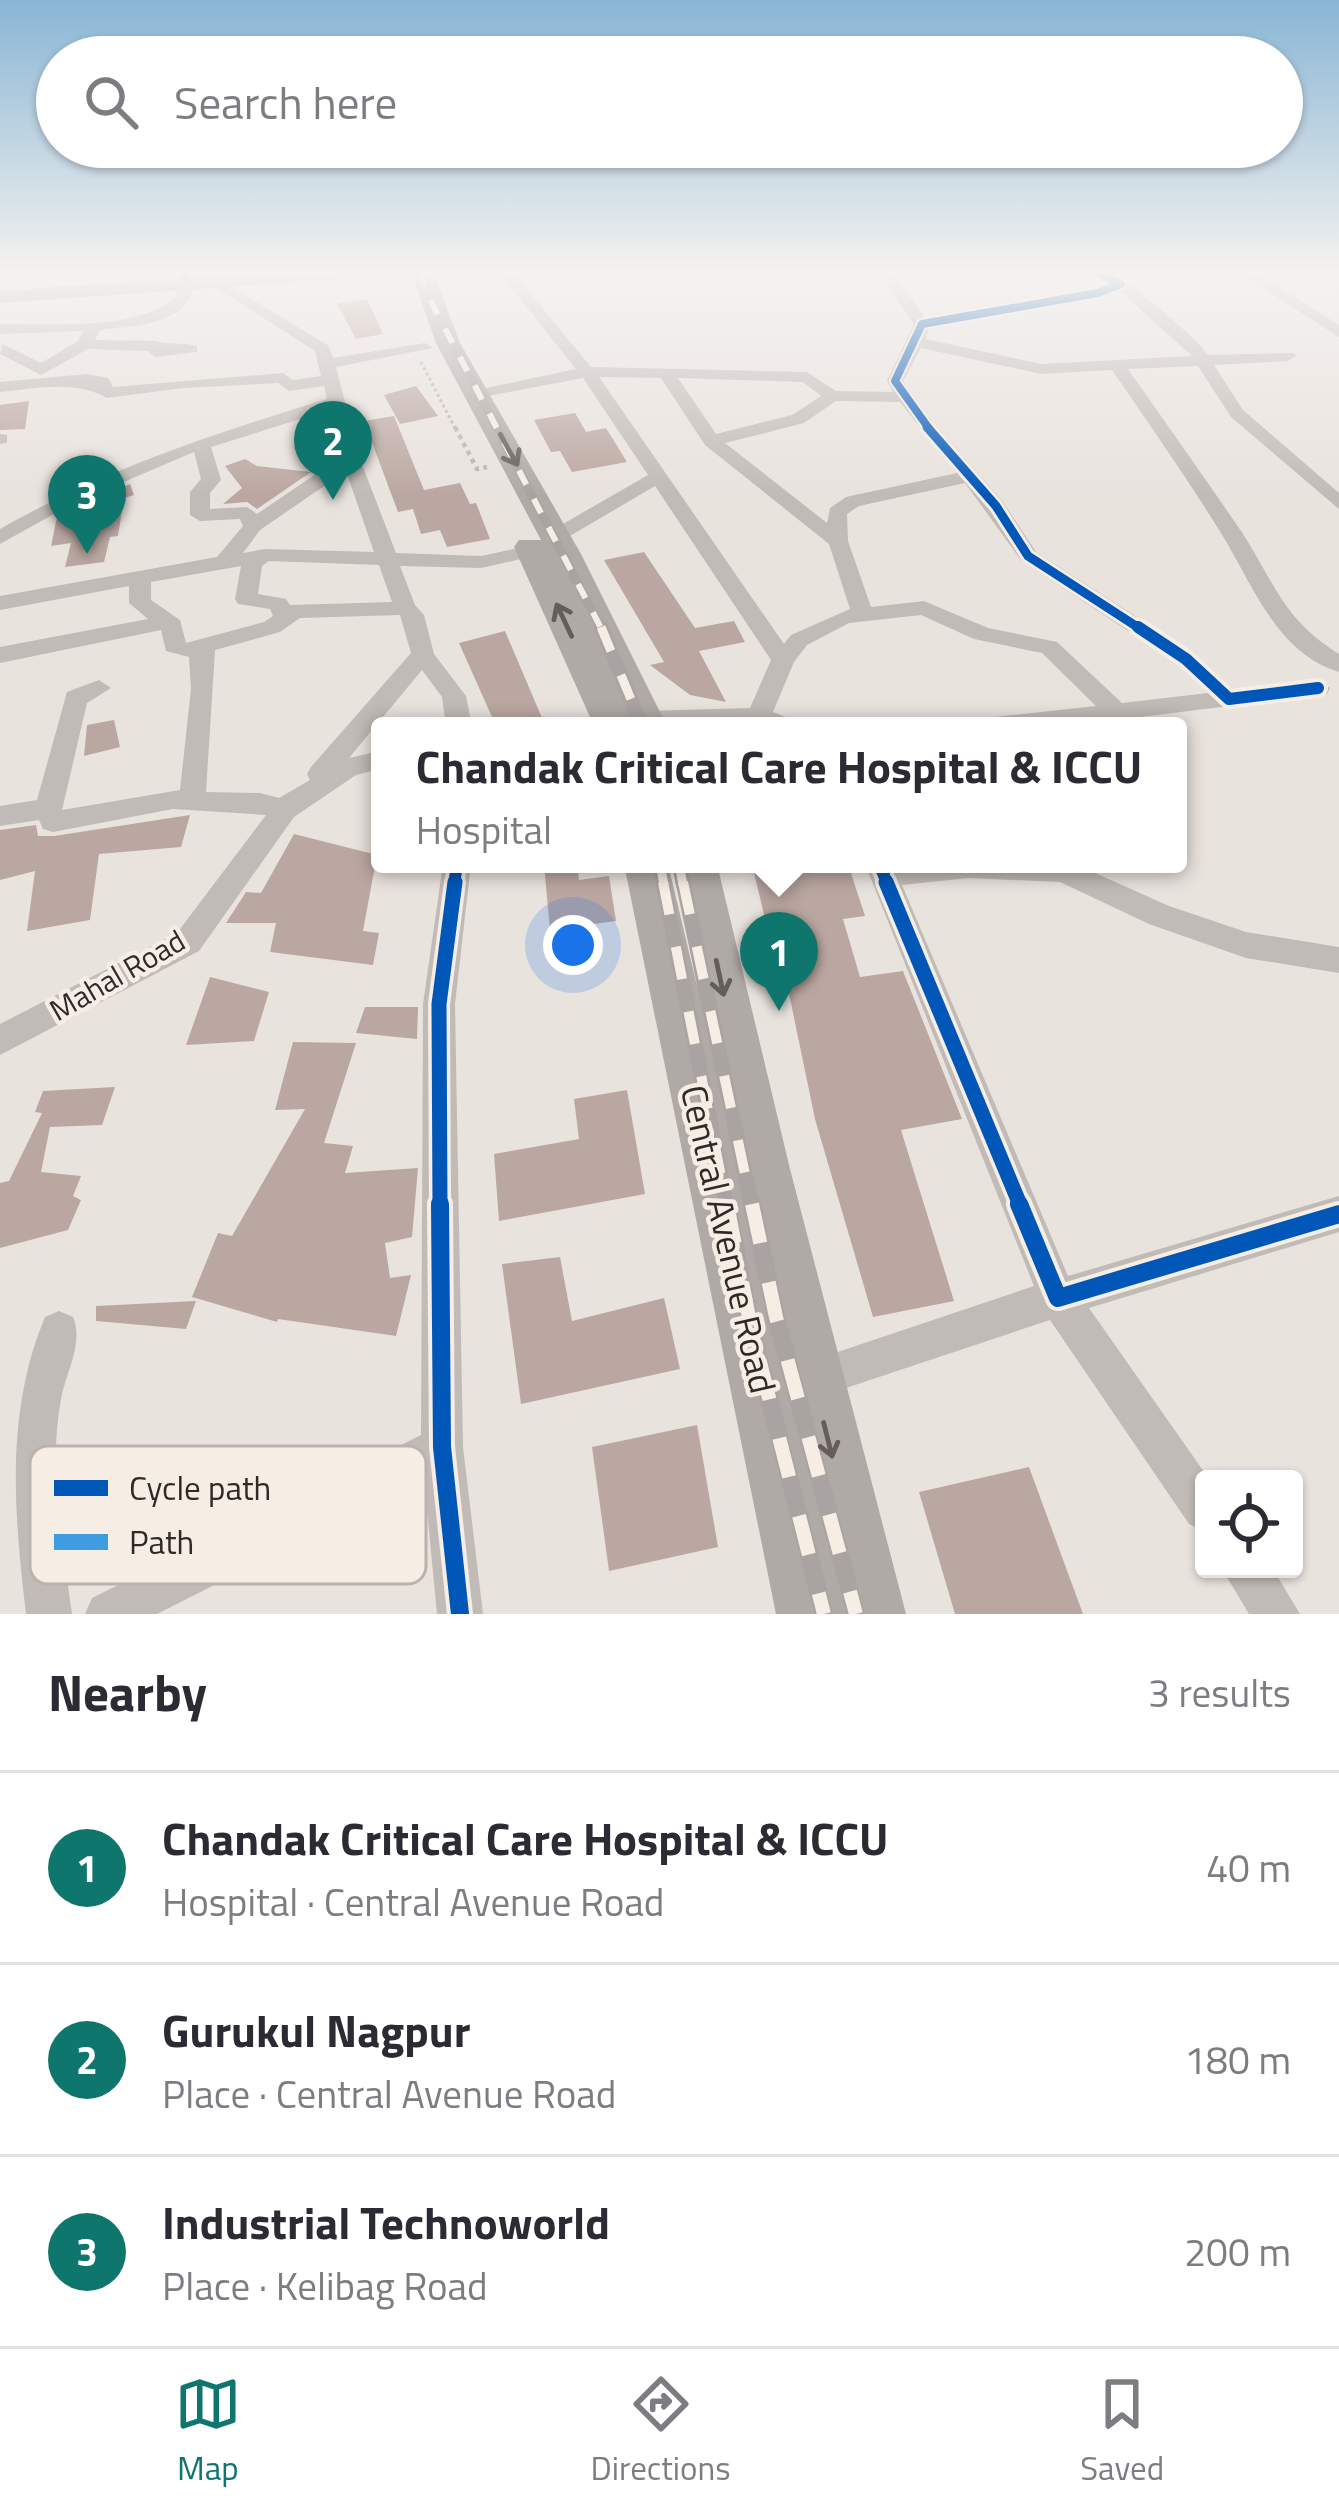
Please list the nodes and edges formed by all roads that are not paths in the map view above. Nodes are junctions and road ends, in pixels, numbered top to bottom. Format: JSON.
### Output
{"nodes":[{"id":1,"x":7,"y":345,"type":"edge"},
{"id":2,"x":83,"y":345,"type":"edge"},
{"id":3,"x":131,"y":345,"type":"edge"},
{"id":4,"x":317,"y":345,"type":"edge"},
{"id":5,"x":424,"y":345,"type":"edge"},
{"id":6,"x":449,"y":345,"type":"edge"},
{"id":7,"x":565,"y":345,"type":"edge"},
{"id":8,"x":912,"y":345,"type":"edge"},
{"id":9,"x":948,"y":345,"type":"edge"},
{"id":10,"x":1193,"y":345,"type":"edge"},
{"id":11,"x":191,"y":349,"type":"dead end"},
{"id":12,"x":426,"y":350,"type":"junction"},
{"id":13,"x":1288,"y":356,"type":"dead end"},
{"id":14,"x":1203,"y":360,"type":"junction"},
{"id":15,"x":1117,"y":365,"type":"junction"},
{"id":16,"x":586,"y":372,"type":"junction"},
{"id":17,"x":667,"y":374,"type":"junction"},
{"id":18,"x":332,"y":382,"type":"junction"},
{"id":19,"x":0,"y":387,"type":"edge"},
{"id":20,"x":478,"y":395,"type":"junction"},
{"id":21,"x":832,"y":395,"type":"junction"},
{"id":22,"x":905,"y":397,"type":"junction"},
{"id":23,"x":711,"y":441,"type":"junction"},
{"id":24,"x":201,"y":444,"type":"junction"},
{"id":25,"x":351,"y":459,"type":"junction"},
{"id":26,"x":970,"y":476,"type":"junction"},
{"id":27,"x":656,"y":478,"type":"junction"},
{"id":28,"x":1339,"y":503,"type":"edge"},
{"id":29,"x":254,"y":526,"type":"junction"},
{"id":30,"x":0,"y":538,"type":"edge"},
{"id":31,"x":838,"y":541,"type":"junction"},
{"id":32,"x":544,"y":544,"type":"junction"},
{"id":33,"x":265,"y":555,"type":"junction"},
{"id":34,"x":387,"y":556,"type":"junction"},
{"id":35,"x":225,"y":561,"type":"junction"},
{"id":36,"x":140,"y":576,"type":"junction"},
{"id":37,"x":0,"y":603,"type":"edge"},
{"id":38,"x":406,"y":608,"type":"junction"},
{"id":39,"x":863,"y":615,"type":"junction"},
{"id":40,"x":285,"y":618,"type":"junction"},
{"id":41,"x":168,"y":622,"type":"junction"},
{"id":42,"x":204,"y":647,"type":"junction"},
{"id":43,"x":0,"y":655,"type":"edge"},
{"id":44,"x":423,"y":655,"type":"junction"},
{"id":45,"x":783,"y":660,"type":"junction"},
{"id":46,"x":1339,"y":664,"type":"edge"},
{"id":47,"x":99,"y":688,"type":"dead end"},
{"id":48,"x":1332,"y":690,"type":"edge"},
{"id":49,"x":1229,"y":699,"type":"junction"},
{"id":50,"x":1117,"y":712,"type":"junction"},
{"id":51,"x":759,"y":716,"type":"joint"},
{"id":52,"x":458,"y":717,"type":"edge"},
{"id":53,"x":621,"y":717,"type":"edge"},
{"id":54,"x":744,"y":717,"type":"edge"},
{"id":55,"x":1073,"y":717,"type":"edge"},
{"id":56,"x":371,"y":762,"type":"edge"},
{"id":57,"x":192,"y":802,"type":"junction"},
{"id":58,"x":48,"y":808,"type":"junction"},
{"id":59,"x":284,"y":810,"type":"junction"},
{"id":60,"x":0,"y":816,"type":"edge"},
{"id":61,"x":457,"y":873,"type":"edge"},
{"id":62,"x":648,"y":873,"type":"edge"},
{"id":63,"x":697,"y":873,"type":"edge"},
{"id":64,"x":883,"y":873,"type":"edge"},
{"id":65,"x":1065,"y":873,"type":"edge"},
{"id":66,"x":1339,"y":960,"type":"edge"},
{"id":67,"x":0,"y":1040,"type":"edge"},
{"id":68,"x":1339,"y":1214,"type":"edge"},
{"id":69,"x":1058,"y":1298,"type":"junction"},
{"id":70,"x":59,"y":1331,"type":"dead end"},
{"id":71,"x":813,"y":1378,"type":"junction"},
{"id":72,"x":38,"y":1446,"type":"edge"},
{"id":73,"x":442,"y":1447,"type":"junction"},
{"id":74,"x":426,"y":1455,"type":"edge"},
{"id":75,"x":1195,"y":1496,"type":"edge"},
{"id":76,"x":1252,"y":1578,"type":"edge"},
{"id":77,"x":46,"y":1584,"type":"edge"},
{"id":78,"x":168,"y":1584,"type":"edge"},
{"id":79,"x":50,"y":1614,"type":"edge"},
{"id":80,"x":108,"y":1614,"type":"edge"},
{"id":81,"x":460,"y":1614,"type":"edge"},
{"id":82,"x":812,"y":1614,"type":"edge"},
{"id":83,"x":870,"y":1614,"type":"edge"},
{"id":84,"x":1276,"y":1614,"type":"edge"}],
"edges":[{"from":1,"to":2,"type":"street"},
{"from":3,"to":11,"type":"street"},
{"from":4,"to":18,"type":"street"},
{"from":5,"to":12,"type":"main road"},
{"from":6,"to":20,"type":"main road"},
{"from":7,"to":16,"type":"street"},
{"from":8,"to":22,"type":"street"},
{"from":9,"to":15,"type":"street"},
{"from":10,"to":14,"type":"street"},
{"from":12,"to":18,"type":"street"},
{"from":12,"to":32,"type":"main road"},
{"from":13,"to":14,"type":"street"},
{"from":14,"to":15,"type":"street"},
{"from":14,"to":28,"type":"street"},
{"from":15,"to":46,"type":"street"},
{"from":16,"to":17,"type":"street"},
{"from":16,"to":20,"type":"street"},
{"from":16,"to":27,"type":"street"},
{"from":17,"to":21,"type":"street"},
{"from":17,"to":23,"type":"street"},
{"from":18,"to":19,"type":"street"},
{"from":18,"to":24,"type":"street"},
{"from":18,"to":25,"type":"street"},
{"from":20,"to":32,"type":"main road","one_way":true},
{"from":21,"to":22,"type":"street"},
{"from":21,"to":23,"type":"street"},
{"from":22,"to":26,"type":"street"},
{"from":23,"to":31,"type":"street"},
{"from":24,"to":29,"type":"street"},
{"from":24,"to":30,"type":"street"},
{"from":25,"to":29,"type":"street"},
{"from":25,"to":34,"type":"street"},
{"from":26,"to":31,"type":"street"},
{"from":26,"to":49,"type":"street"},
{"from":27,"to":32,"type":"street"},
{"from":27,"to":45,"type":"street"},
{"from":29,"to":35,"type":"street"},
{"from":31,"to":39,"type":"street"},
{"from":32,"to":34,"type":"street"},
{"from":32,"to":53,"type":"main road"},
{"from":33,"to":34,"type":"street"},
{"from":33,"to":35,"type":"street"},
{"from":33,"to":40,"type":"street"},
{"from":34,"to":38,"type":"street"},
{"from":35,"to":36,"type":"street"},
{"from":36,"to":37,"type":"street"},
{"from":36,"to":41,"type":"street"},
{"from":38,"to":40,"type":"street"},
{"from":38,"to":44,"type":"street"},
{"from":39,"to":45,"type":"street"},
{"from":39,"to":50,"type":"street"},
{"from":40,"to":42,"type":"street"},
{"from":41,"to":42,"type":"street"},
{"from":41,"to":43,"type":"street"},
{"from":42,"to":57,"type":"street"},
{"from":44,"to":52,"type":"street"},
{"from":44,"to":59,"type":"street"},
{"from":45,"to":51,"type":"street"},
{"from":47,"to":58,"type":"street"},
{"from":48,"to":49,"type":"street"},
{"from":49,"to":50,"type":"street"},
{"from":50,"to":55,"type":"street"},
{"from":51,"to":54,"type":"street"},
{"from":56,"to":59,"type":"street","name":"Mahal Road"},
{"from":57,"to":58,"type":"street"},
{"from":57,"to":59,"type":"street"},
{"from":58,"to":60,"type":"street"},
{"from":59,"to":67,"type":"street","name":"Mahal Road"},
{"from":61,"to":73,"type":"street"},
{"from":62,"to":82,"type":"main road","name":"Central Avenue Road"},
{"from":63,"to":71,"type":"main road","one_way":true},
{"from":64,"to":69,"type":"street"},
{"from":65,"to":66,"type":"street"},
{"from":68,"to":69,"type":"street"},
{"from":69,"to":71,"type":"street"},
{"from":69,"to":75,"type":"street"},
{"from":70,"to":72,"type":"street"},
{"from":71,"to":83,"type":"main road","one_way":true},
{"from":73,"to":74,"type":"street"},
{"from":73,"to":81,"type":"street"},
{"from":76,"to":84,"type":"street"},
{"from":77,"to":79,"type":"street"},
{"from":78,"to":80,"type":"street"}]}
